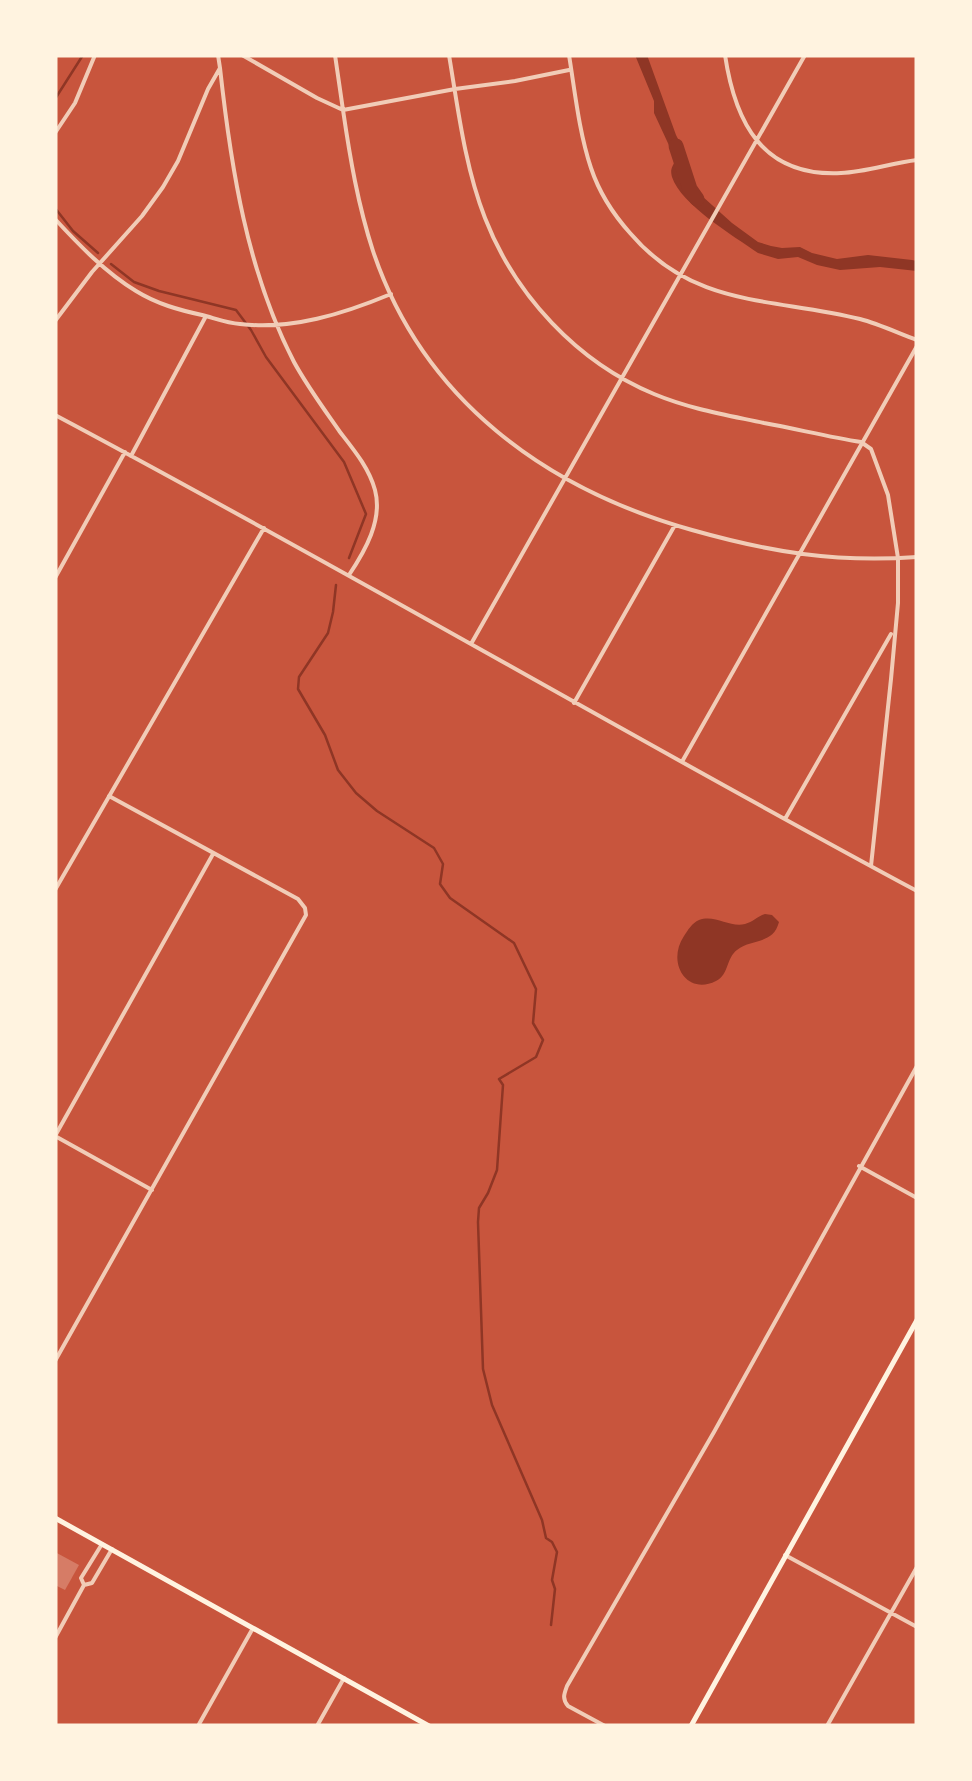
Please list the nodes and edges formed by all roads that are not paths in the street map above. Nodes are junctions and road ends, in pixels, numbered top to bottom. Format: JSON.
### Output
{"nodes":[{"id":1,"x":95,"y":55,"type":"edge"},
{"id":2,"x":218,"y":55,"type":"edge"},
{"id":3,"x":242,"y":55,"type":"edge"},
{"id":4,"x":335,"y":55,"type":"edge"},
{"id":5,"x":449,"y":55,"type":"edge"},
{"id":6,"x":569,"y":55,"type":"edge"},
{"id":7,"x":725,"y":55,"type":"edge"},
{"id":8,"x":804,"y":55,"type":"edge"},
{"id":9,"x":220,"y":68,"type":"junction"},
{"id":10,"x":571,"y":70,"type":"junction"},
{"id":11,"x":455,"y":89,"type":"junction"},
{"id":12,"x":343,"y":110,"type":"junction"},
{"id":13,"x":55,"y":134,"type":"edge"},
{"id":14,"x":756,"y":140,"type":"junction"},
{"id":15,"x":917,"y":160,"type":"edge"},
{"id":16,"x":55,"y":219,"type":"edge"},
{"id":17,"x":100,"y":263,"type":"junction"},
{"id":18,"x":680,"y":276,"type":"junction"},
{"id":19,"x":391,"y":294,"type":"junction"},
{"id":20,"x":206,"y":316,"type":"junction"},
{"id":21,"x":55,"y":320,"type":"edge"},
{"id":22,"x":276,"y":324,"type":"junction"},
{"id":23,"x":917,"y":343,"type":"edge"},
{"id":24,"x":622,"y":378,"type":"junction"},
{"id":25,"x":55,"y":416,"type":"edge"},
{"id":26,"x":861,"y":442,"type":"junction"},
{"id":27,"x":128,"y":454,"type":"junction"},
{"id":28,"x":565,"y":480,"type":"junction"},
{"id":29,"x":675,"y":525,"type":"junction"},
{"id":30,"x":264,"y":528,"type":"junction"},
{"id":31,"x":798,"y":554,"type":"junction"},
{"id":32,"x":917,"y":557,"type":"edge"},
{"id":33,"x":898,"y":558,"type":"junction"},
{"id":34,"x":349,"y":575,"type":"junction"},
{"id":35,"x":55,"y":578,"type":"edge"},
{"id":36,"x":894,"y":630,"type":"junction"},
{"id":37,"x":471,"y":644,"type":"junction"},
{"id":38,"x":574,"y":703,"type":"junction"},
{"id":39,"x":682,"y":762,"type":"junction"},
{"id":40,"x":109,"y":796,"type":"junction"},
{"id":41,"x":784,"y":819,"type":"junction"},
{"id":42,"x":214,"y":853,"type":"junction"},
{"id":43,"x":870,"y":866,"type":"junction"},
{"id":44,"x":55,"y":890,"type":"edge"},
{"id":45,"x":917,"y":891,"type":"edge"},
{"id":46,"x":917,"y":1066,"type":"edge"},
{"id":47,"x":55,"y":1136,"type":"edge"},
{"id":48,"x":860,"y":1166,"type":"junction"},
{"id":49,"x":152,"y":1190,"type":"junction"},
{"id":50,"x":917,"y":1198,"type":"edge"},
{"id":51,"x":917,"y":1320,"type":"edge"},
{"id":52,"x":55,"y":1361,"type":"edge"},
{"id":53,"x":55,"y":1518,"type":"edge"},
{"id":54,"x":102,"y":1544,"type":"junction"},
{"id":55,"x":112,"y":1550,"type":"junction"},
{"id":56,"x":785,"y":1555,"type":"junction"},
{"id":57,"x":917,"y":1566,"type":"edge"},
{"id":58,"x":84,"y":1585,"type":"junction"},
{"id":59,"x":890,"y":1613,"type":"junction"},
{"id":60,"x":917,"y":1627,"type":"edge"},
{"id":61,"x":253,"y":1628,"type":"junction"},
{"id":62,"x":55,"y":1638,"type":"edge"},
{"id":63,"x":344,"y":1678,"type":"junction"},
{"id":64,"x":198,"y":1726,"type":"edge"},
{"id":65,"x":318,"y":1726,"type":"edge"},
{"id":66,"x":429,"y":1726,"type":"edge"},
{"id":67,"x":605,"y":1726,"type":"edge"},
{"id":68,"x":692,"y":1726,"type":"edge"},
{"id":69,"x":827,"y":1726,"type":"edge"}],
"edges":[{"from":1,"to":13,"type":"street"},
{"from":2,"to":9,"type":"street"},
{"from":3,"to":12,"type":"street"},
{"from":4,"to":12,"type":"street"},
{"from":5,"to":11,"type":"street"},
{"from":6,"to":10,"type":"street"},
{"from":7,"to":14,"type":"street"},
{"from":8,"to":14,"type":"street"},
{"from":9,"to":17,"type":"street"},
{"from":9,"to":22,"type":"street"},
{"from":10,"to":11,"type":"street"},
{"from":10,"to":18,"type":"street"},
{"from":11,"to":12,"type":"street"},
{"from":11,"to":24,"type":"street"},
{"from":12,"to":19,"type":"street"},
{"from":14,"to":15,"type":"street"},
{"from":14,"to":18,"type":"street"},
{"from":16,"to":17,"type":"street"},
{"from":17,"to":20,"type":"street"},
{"from":17,"to":21,"type":"street"},
{"from":18,"to":23,"type":"street"},
{"from":18,"to":24,"type":"street"},
{"from":19,"to":22,"type":"street"},
{"from":19,"to":28,"type":"street"},
{"from":20,"to":22,"type":"street"},
{"from":20,"to":27,"type":"street"},
{"from":22,"to":34,"type":"street"},
{"from":23,"to":26,"type":"street"},
{"from":24,"to":26,"type":"street"},
{"from":24,"to":28,"type":"street"},
{"from":25,"to":27,"type":"street"},
{"from":26,"to":31,"type":"street"},
{"from":26,"to":33,"type":"street"},
{"from":27,"to":30,"type":"street"},
{"from":27,"to":35,"type":"street"},
{"from":28,"to":29,"type":"street"},
{"from":28,"to":37,"type":"street"},
{"from":29,"to":31,"type":"street"},
{"from":29,"to":38,"type":"street"},
{"from":30,"to":34,"type":"street"},
{"from":30,"to":40,"type":"street"},
{"from":31,"to":33,"type":"street"},
{"from":31,"to":39,"type":"street"},
{"from":32,"to":33,"type":"street"},
{"from":33,"to":36,"type":"street"},
{"from":34,"to":37,"type":"street"},
{"from":36,"to":41,"type":"street"},
{"from":36,"to":43,"type":"street"},
{"from":37,"to":38,"type":"street"},
{"from":38,"to":39,"type":"street"},
{"from":39,"to":41,"type":"street"},
{"from":40,"to":42,"type":"street"},
{"from":40,"to":44,"type":"street"},
{"from":41,"to":43,"type":"street"},
{"from":42,"to":47,"type":"street"},
{"from":42,"to":49,"type":"street"},
{"from":43,"to":45,"type":"street"},
{"from":46,"to":48,"type":"street"},
{"from":47,"to":49,"type":"street"},
{"from":48,"to":50,"type":"street"},
{"from":48,"to":67,"type":"street"},
{"from":49,"to":52,"type":"street"},
{"from":51,"to":56,"type":"main road"},
{"from":53,"to":54,"type":"main road"},
{"from":54,"to":55,"type":"main road"},
{"from":54,"to":58,"type":"street"},
{"from":55,"to":58,"type":"street"},
{"from":55,"to":61,"type":"main road"},
{"from":56,"to":59,"type":"street"},
{"from":56,"to":68,"type":"main road"},
{"from":57,"to":59,"type":"street"},
{"from":58,"to":62,"type":"street"},
{"from":59,"to":60,"type":"street"},
{"from":59,"to":69,"type":"street"},
{"from":61,"to":63,"type":"main road"},
{"from":61,"to":64,"type":"street"},
{"from":63,"to":65,"type":"street"},
{"from":63,"to":66,"type":"main road"}]}
